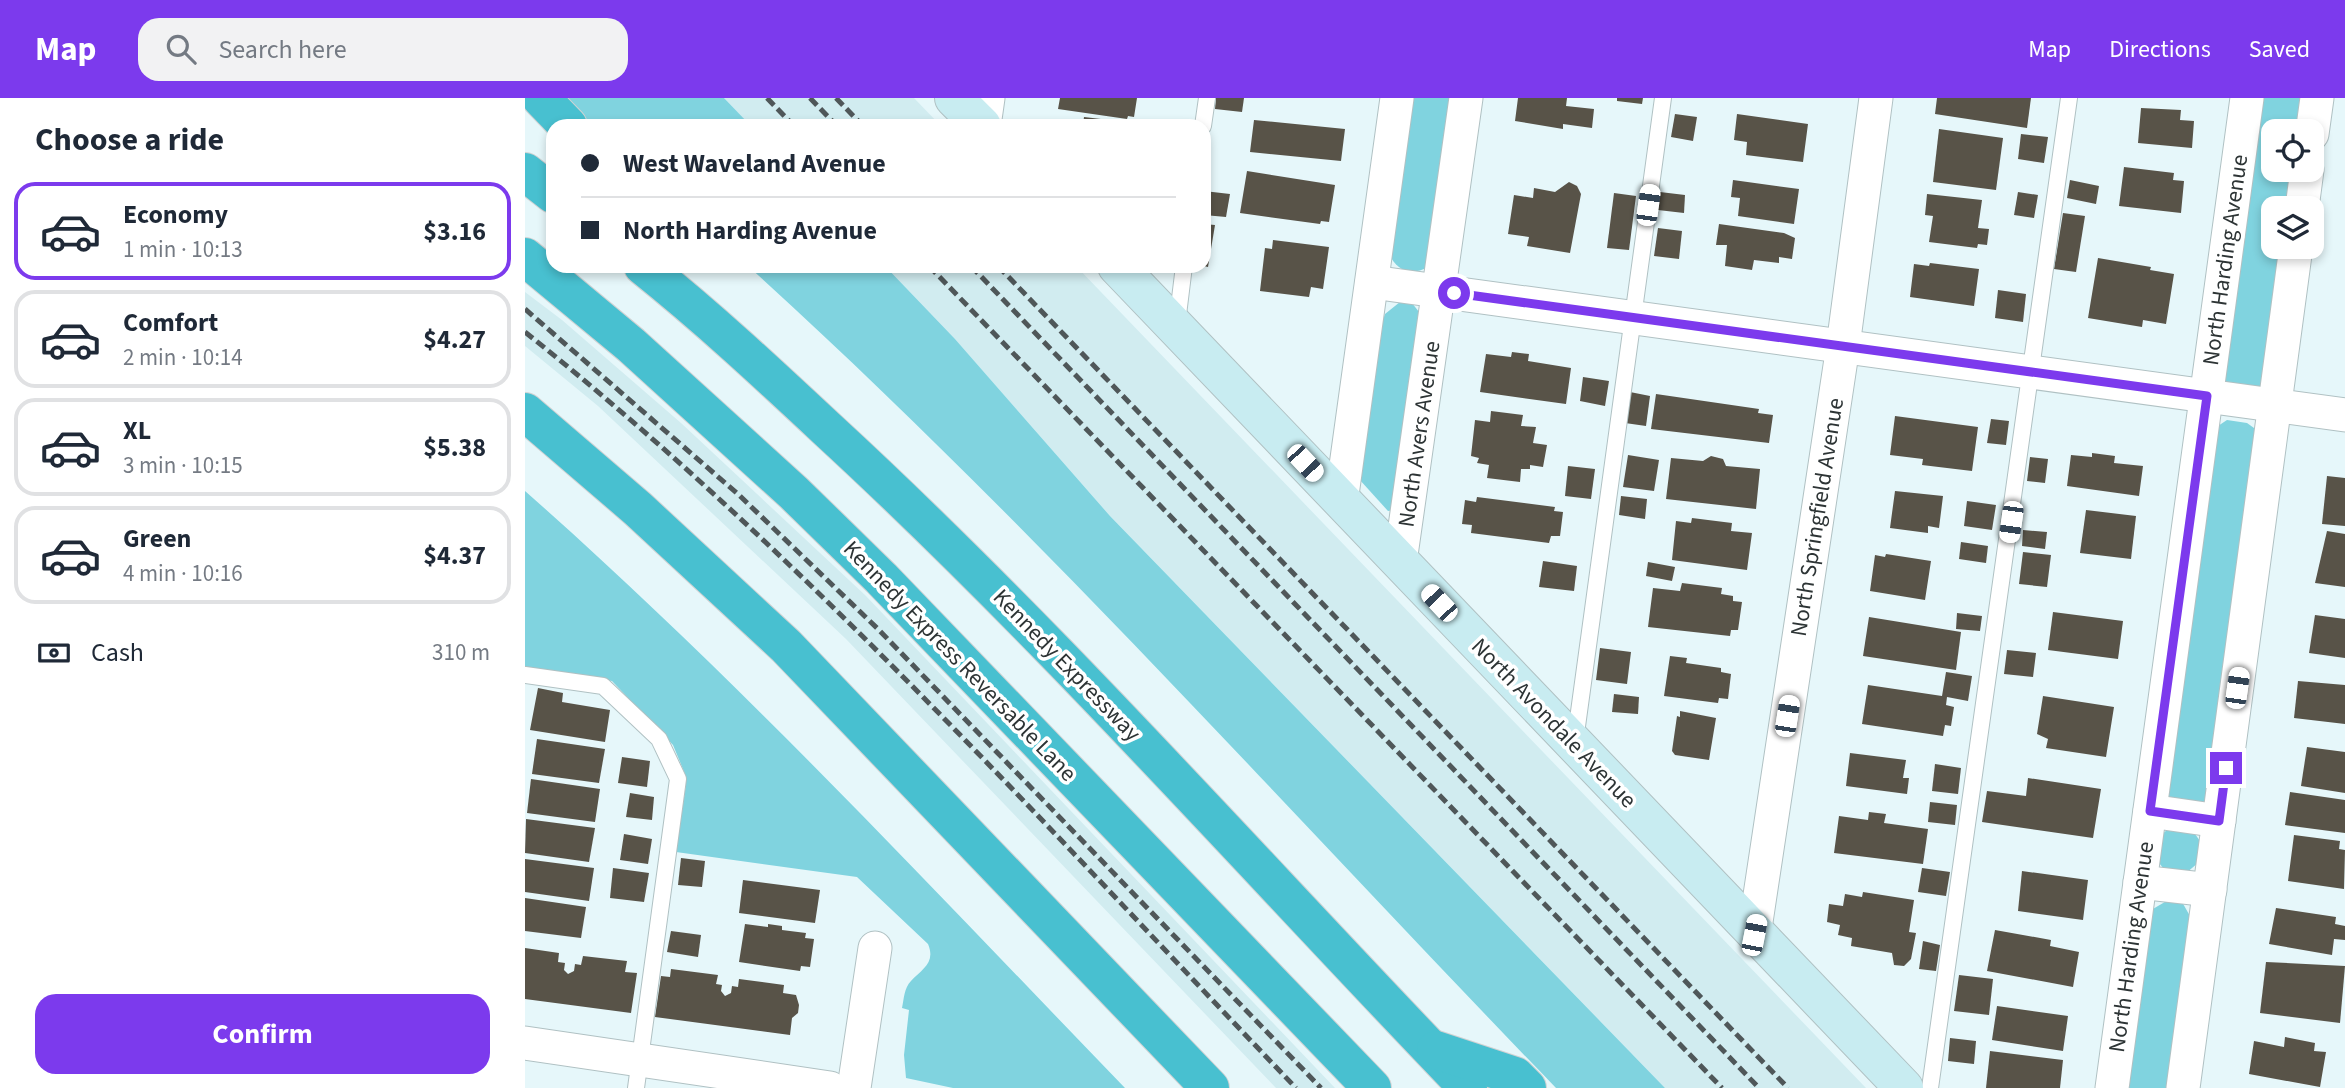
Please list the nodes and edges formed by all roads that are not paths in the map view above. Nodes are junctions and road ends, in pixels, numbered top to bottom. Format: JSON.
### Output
{"nodes":[{"id":1,"x":541,"y":98,"type":"edge"},
{"id":2,"x":954,"y":98,"type":"edge"},
{"id":3,"x":988,"y":98,"type":"edge"},
{"id":4,"x":1207,"y":98,"type":"edge"},
{"id":5,"x":1397,"y":98,"type":"edge"},
{"id":6,"x":1466,"y":98,"type":"edge"},
{"id":7,"x":1663,"y":98,"type":"edge"},
{"id":8,"x":1876,"y":98,"type":"edge"},
{"id":9,"x":2069,"y":98,"type":"edge"},
{"id":10,"x":2247,"y":98,"type":"edge"},
{"id":11,"x":2317,"y":98,"type":"edge"},
{"id":12,"x":561,"y":119,"type":"edge"},
{"id":13,"x":976,"y":119,"type":"edge"},
{"id":14,"x":984,"y":119,"type":"edge"},
{"id":15,"x":1204,"y":119,"type":"edge"},
{"id":16,"x":2314,"y":119,"type":"edge"},
{"id":17,"x":525,"y":172,"type":"edge"},
{"id":18,"x":546,"y":188,"type":"edge"},
{"id":19,"x":525,"y":257,"type":"edge"},
{"id":20,"x":2294,"y":259,"type":"edge"},
{"id":21,"x":652,"y":273,"type":"edge"},
{"id":22,"x":682,"y":273,"type":"edge"},
{"id":23,"x":1125,"y":273,"type":"edge"},
{"id":24,"x":1183,"y":273,"type":"edge"},
{"id":25,"x":1373,"y":282,"type":"junction"},
{"id":26,"x":1439,"y":291,"type":"junction"},
{"id":27,"x":702,"y":313,"type":"junction"},
{"id":28,"x":1633,"y":317,"type":"junction"},
{"id":29,"x":1177,"y":327,"type":"junction"},
{"id":30,"x":1843,"y":346,"type":"junction"},
{"id":31,"x":2033,"y":372,"type":"junction"},
{"id":32,"x":2207,"y":396,"type":"junction"},
{"id":33,"x":2275,"y":405,"type":"junction"},
{"id":34,"x":525,"y":412,"type":"edge"},
{"id":35,"x":2345,"y":415,"type":"edge"},
{"id":36,"x":1342,"y":502,"type":"junction"},
{"id":37,"x":1401,"y":562,"type":"junction"},
{"id":38,"x":525,"y":675,"type":"edge"},
{"id":39,"x":1574,"y":744,"type":"junction"},
{"id":40,"x":2150,"y":811,"type":"junction"},
{"id":41,"x":2219,"y":821,"type":"junction"},
{"id":42,"x":2140,"y":882,"type":"junction"},
{"id":43,"x":2210,"y":890,"type":"junction"},
{"id":44,"x":1754,"y":935,"type":"junction"},
{"id":45,"x":875,"y":948,"type":"dead end"},
{"id":46,"x":525,"y":1044,"type":"edge"},
{"id":47,"x":1430,"y":1048,"type":"junction"},
{"id":48,"x":638,"y":1074,"type":"edge"},
{"id":49,"x":830,"y":1088,"type":"edge"},
{"id":50,"x":854,"y":1088,"type":"edge"},
{"id":51,"x":1210,"y":1088,"type":"edge"},
{"id":52,"x":1372,"y":1088,"type":"edge"},
{"id":53,"x":1468,"y":1088,"type":"edge"},
{"id":54,"x":1527,"y":1088,"type":"edge"},
{"id":55,"x":1904,"y":1088,"type":"edge"},
{"id":56,"x":1930,"y":1088,"type":"edge"},
{"id":57,"x":2112,"y":1088,"type":"edge"},
{"id":58,"x":2183,"y":1088,"type":"edge"}],
"edges":[{"from":1,"to":12,"type":"highway"},
{"from":2,"to":13,"type":"street"},
{"from":3,"to":14,"type":"street"},
{"from":4,"to":15,"type":"lane"},
{"from":5,"to":25,"type":"street"},
{"from":6,"to":26,"type":"street","name":"North Avers Avenue"},
{"from":7,"to":28,"type":"lane"},
{"from":8,"to":30,"type":"street","name":"North Springfield Avenue"},
{"from":9,"to":31,"type":"lane"},
{"from":10,"to":32,"type":"street","name":"North Harding Avenue"},
{"from":11,"to":16,"type":"street"},
{"from":17,"to":18,"type":"highway"},
{"from":19,"to":52,"type":"highway","name":"Kennedy Express Reversable Lane"},
{"from":20,"to":33,"type":"street"},
{"from":21,"to":27,"type":"highway","name":"Kennedy Expressway"},
{"from":22,"to":27,"type":"highway"},
{"from":23,"to":29,"type":"street","name":"North Avondale Avenue"},
{"from":24,"to":29,"type":"lane"},
{"from":25,"to":26,"type":"street"},
{"from":25,"to":36,"type":"street"},
{"from":26,"to":28,"type":"street"},
{"from":26,"to":37,"type":"street","name":"North Avers Avenue"},
{"from":27,"to":47,"type":"highway","name":"Kennedy Expressway"},
{"from":28,"to":30,"type":"street"},
{"from":28,"to":39,"type":"lane"},
{"from":29,"to":36,"type":"street","name":"North Avondale Avenue"},
{"from":30,"to":31,"type":"street"},
{"from":30,"to":44,"type":"street","name":"North Springfield Avenue"},
{"from":31,"to":32,"type":"street"},
{"from":31,"to":56,"type":"lane"},
{"from":32,"to":33,"type":"street"},
{"from":32,"to":40,"type":"street","name":"North Harding Avenue"},
{"from":33,"to":35,"type":"street"},
{"from":33,"to":41,"type":"street"},
{"from":34,"to":51,"type":"highway"},
{"from":36,"to":37,"type":"street","name":"North Avondale Avenue"},
{"from":37,"to":39,"type":"street","name":"North Avondale Avenue"},
{"from":38,"to":48,"type":"lane"},
{"from":39,"to":44,"type":"street","name":"North Avondale Avenue"},
{"from":40,"to":41,"type":"street"},
{"from":40,"to":42,"type":"street","name":"North Harding Avenue"},
{"from":41,"to":43,"type":"street"},
{"from":42,"to":43,"type":"street"},
{"from":42,"to":57,"type":"street","name":"North Harding Avenue"},
{"from":43,"to":58,"type":"street"},
{"from":44,"to":55,"type":"street","name":"North Avondale Avenue"},
{"from":45,"to":50,"type":"street"},
{"from":46,"to":48,"type":"street"},
{"from":47,"to":53,"type":"highway","name":"Kennedy Expressway"},
{"from":47,"to":54,"type":"highway"},
{"from":48,"to":49,"type":"street"}]}
